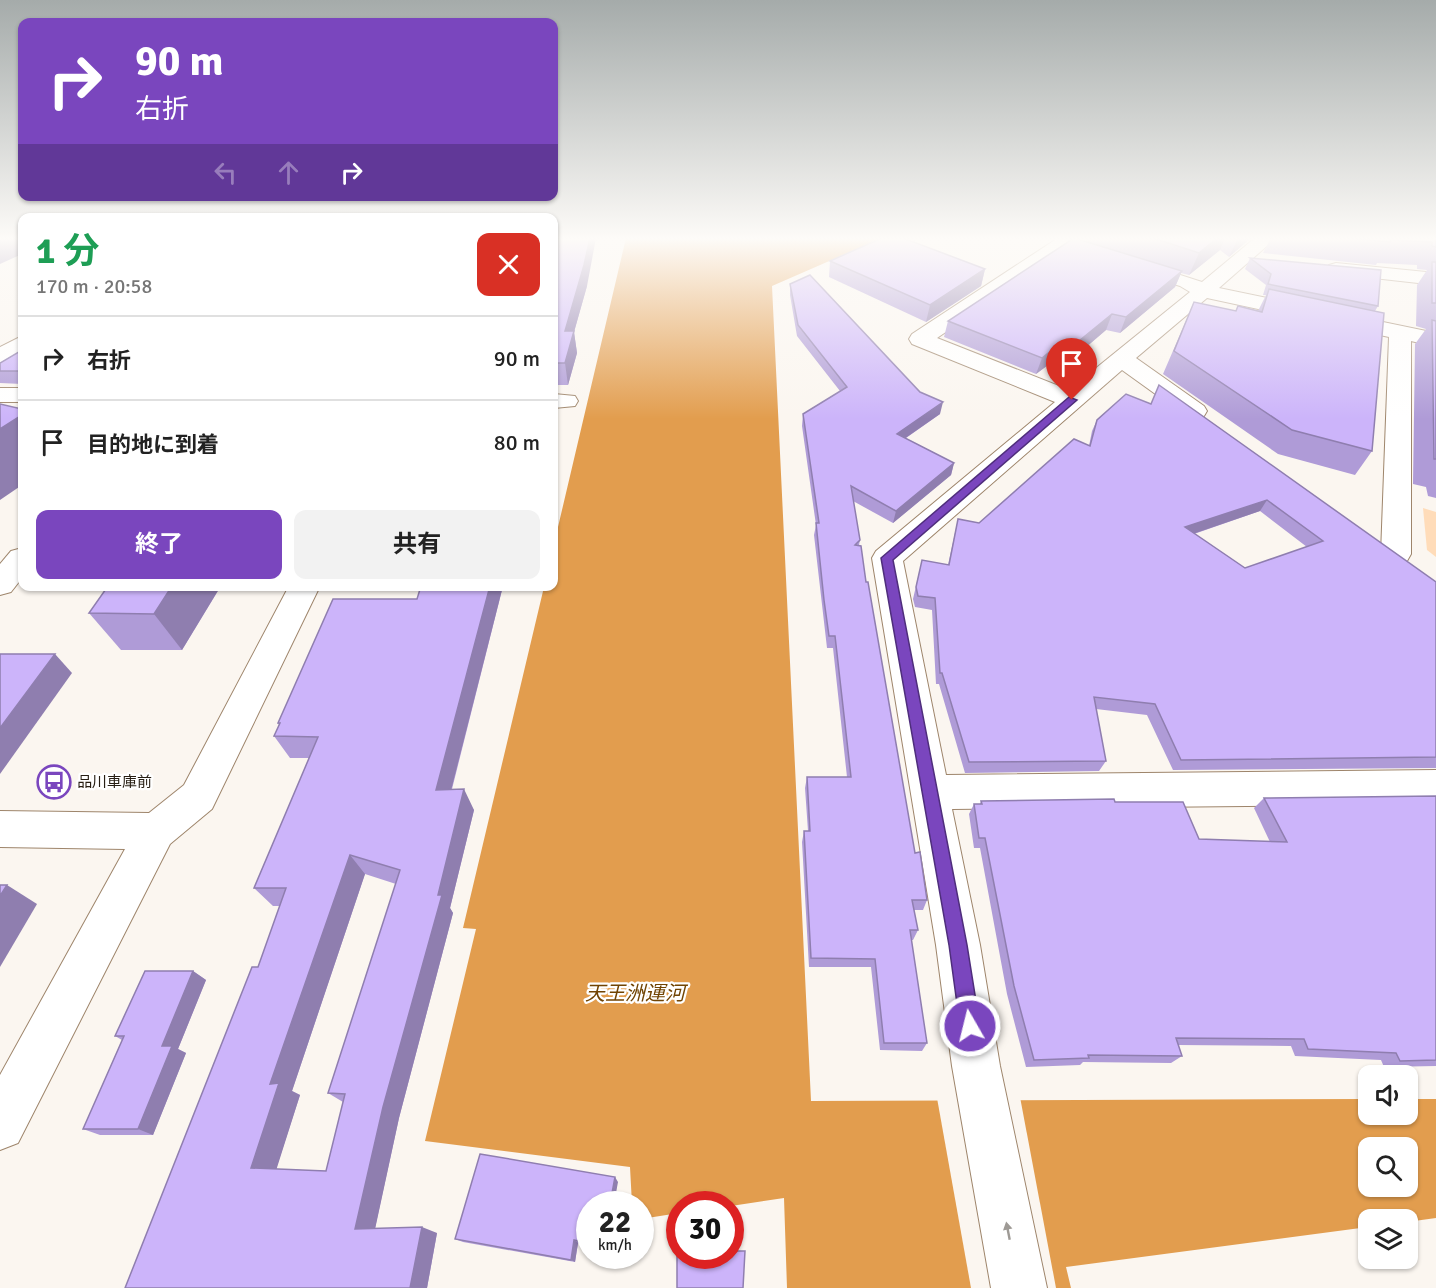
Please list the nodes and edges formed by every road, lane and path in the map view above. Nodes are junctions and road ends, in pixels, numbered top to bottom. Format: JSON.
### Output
{"nodes":[{"id":1,"x":981,"y":298,"type":"edge"},
{"id":2,"x":1195,"y":298,"type":"edge"},
{"id":3,"x":1237,"y":298,"type":"edge"},
{"id":4,"x":18,"y":325,"type":"edge"},
{"id":5,"x":1400,"y":333,"type":"junction"},
{"id":6,"x":0,"y":335,"type":"edge"},
{"id":7,"x":1436,"y":340,"type":"edge"},
{"id":8,"x":18,"y":345,"type":"edge"},
{"id":9,"x":0,"y":356,"type":"edge"},
{"id":10,"x":1122,"y":359,"type":"junction"},
{"id":11,"x":0,"y":395,"type":"edge"},
{"id":12,"x":18,"y":395,"type":"edge"},
{"id":13,"x":1072,"y":400,"type":"junction"},
{"id":14,"x":1216,"y":426,"type":"edge"},
{"id":15,"x":1368,"y":534,"type":"edge"},
{"id":16,"x":1396,"y":554,"type":"junction"},
{"id":17,"x":18,"y":563,"type":"edge"},
{"id":18,"x":1420,"y":571,"type":"edge"},
{"id":19,"x":0,"y":584,"type":"edge"},
{"id":20,"x":302,"y":591,"type":"edge"},
{"id":21,"x":1436,"y":787,"type":"edge"},
{"id":22,"x":930,"y":792,"type":"junction"},
{"id":23,"x":0,"y":829,"type":"edge"},
{"id":24,"x":156,"y":831,"type":"junction"},
{"id":25,"x":0,"y":1125,"type":"edge"},
{"id":26,"x":1019,"y":1288,"type":"edge"}],
"edges":[{"from":1,"to":13,"type":"street"},
{"from":2,"to":10,"type":"street"},
{"from":3,"to":5,"type":"street"},
{"from":4,"to":6,"type":"street"},
{"from":5,"to":7,"type":"street"},
{"from":5,"to":16,"type":"street"},
{"from":8,"to":9,"type":"street"},
{"from":10,"to":13,"type":"street"},
{"from":10,"to":14,"type":"street"},
{"from":11,"to":12,"type":"street"},
{"from":13,"to":22,"type":"street"},
{"from":15,"to":16,"type":"street"},
{"from":16,"to":18,"type":"street"},
{"from":17,"to":19,"type":"street"},
{"from":20,"to":24,"type":"street"},
{"from":21,"to":22,"type":"street"},
{"from":26,"to":22,"type":"street","one_way":true},
{"from":23,"to":24,"type":"street"},
{"from":24,"to":25,"type":"street"}]}
